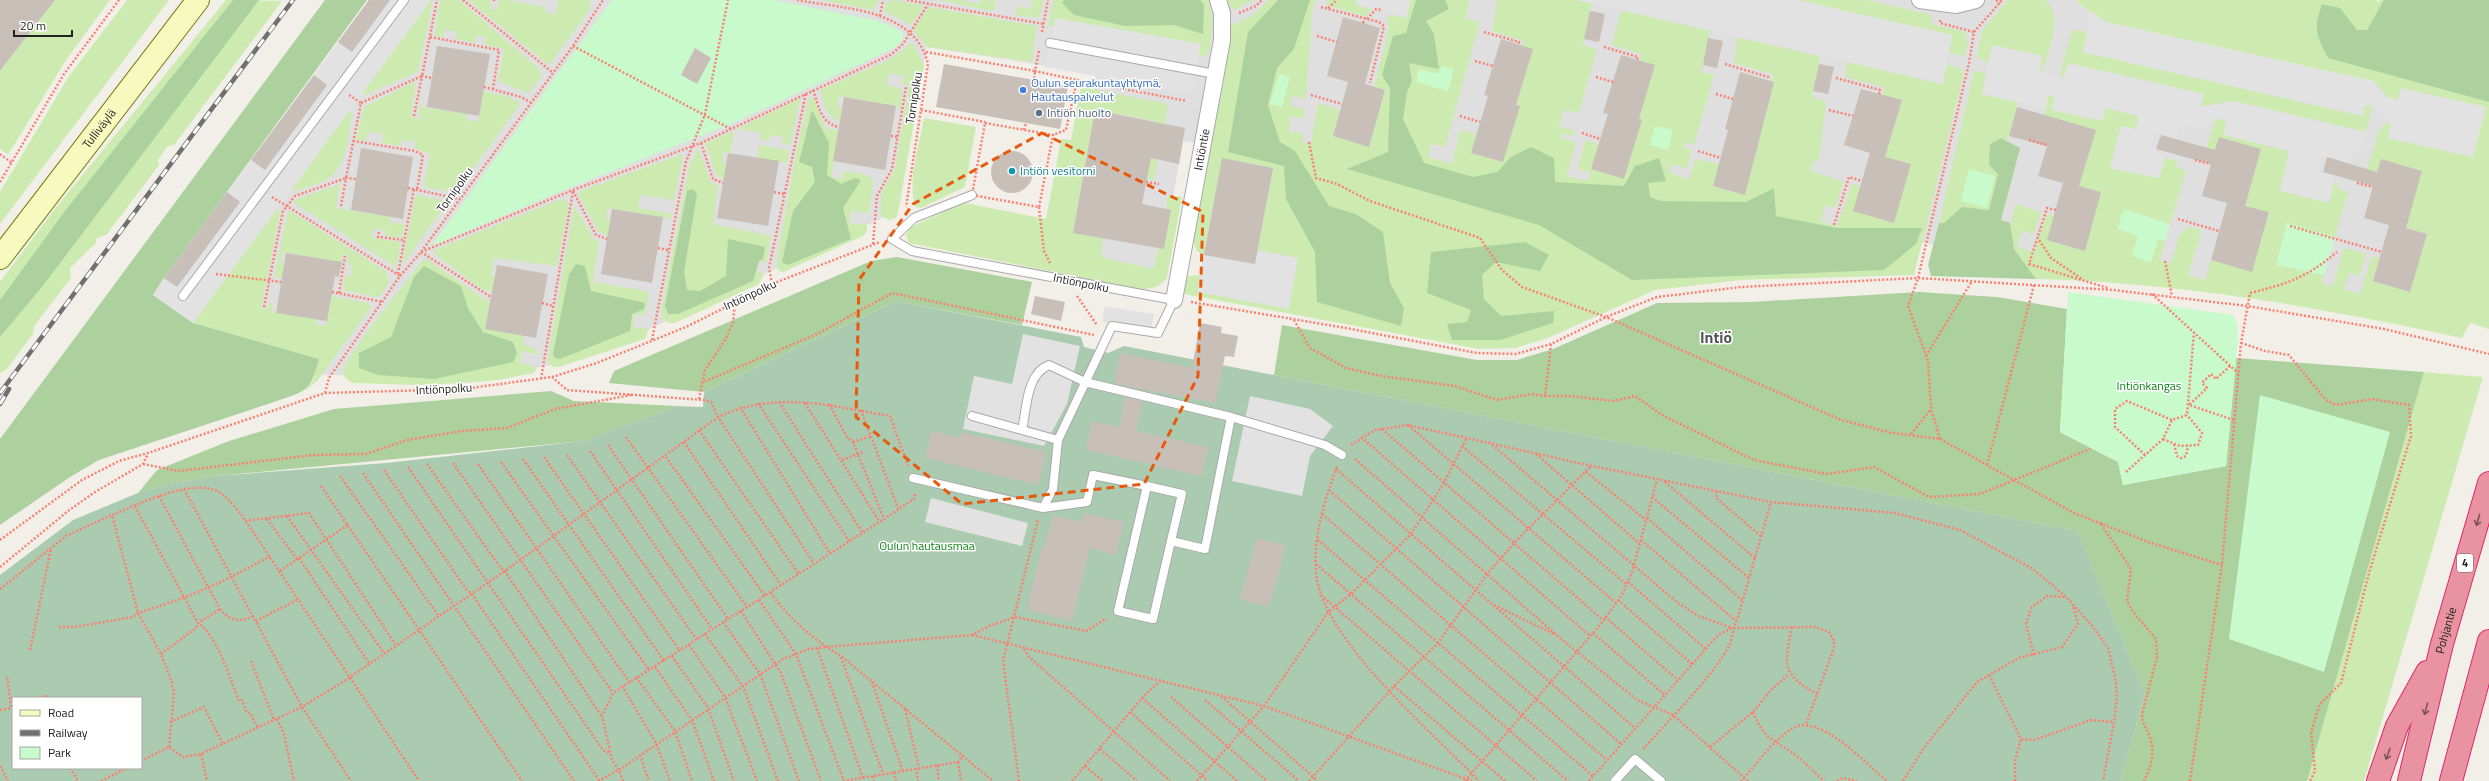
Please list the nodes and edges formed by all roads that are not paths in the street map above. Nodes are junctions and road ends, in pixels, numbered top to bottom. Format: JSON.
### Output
{"nodes":[{"id":1,"x":198,"y":0,"type":"edge"},
{"id":2,"x":404,"y":0,"type":"edge"},
{"id":3,"x":1920,"y":0,"type":"edge"},
{"id":4,"x":1976,"y":0,"type":"edge"},
{"id":5,"x":1220,"y":6,"type":"edge"},
{"id":6,"x":1050,"y":43,"type":"dead end"},
{"id":7,"x":1215,"y":74,"type":"junction"},
{"id":8,"x":972,"y":195,"type":"road end"},
{"id":9,"x":0,"y":258,"type":"edge"},
{"id":10,"x":183,"y":296,"type":"dead end"},
{"id":11,"x":1174,"y":300,"type":"junction"},
{"id":12,"x":1085,"y":382,"type":"junction"},
{"id":13,"x":972,"y":416,"type":"dead end"},
{"id":14,"x":1231,"y":417,"type":"junction"},
{"id":15,"x":1022,"y":430,"type":"junction"},
{"id":16,"x":1058,"y":440,"type":"junction"},
{"id":17,"x":1343,"y":453,"type":"road end"},
{"id":18,"x":913,"y":478,"type":"road end"},
{"id":19,"x":2489,"y":483,"type":"edge"},
{"id":20,"x":1147,"y":486,"type":"junction"},
{"id":21,"x":1043,"y":508,"type":"junction"},
{"id":22,"x":1172,"y":541,"type":"junction"},
{"id":23,"x":2489,"y":641,"type":"edge"},
{"id":24,"x":2442,"y":644,"type":"junction"},
{"id":25,"x":2489,"y":665,"type":"edge"},
{"id":26,"x":1615,"y":781,"type":"edge"},
{"id":27,"x":1661,"y":781,"type":"edge"},
{"id":28,"x":2378,"y":781,"type":"edge"},
{"id":29,"x":2409,"y":781,"type":"edge"},
{"id":30,"x":2452,"y":781,"type":"edge"},
{"id":31,"x":2468,"y":781,"type":"edge"}],
"edges":[{"from":1,"to":9,"type":"main road","name":"Tulliväylä"},
{"from":2,"to":10,"type":"lane"},
{"from":3,"to":4,"type":"street"},
{"from":5,"to":7,"type":"street","name":"Intiöntie"},
{"from":6,"to":7,"type":"lane"},
{"from":7,"to":11,"type":"street","name":"Intiöntie"},
{"from":8,"to":11,"type":"lane","name":"Intiönpolku"},
{"from":11,"to":12,"type":"lane"},
{"from":12,"to":14,"type":"lane"},
{"from":12,"to":15,"type":"lane"},
{"from":12,"to":16,"type":"lane"},
{"from":13,"to":15,"type":"lane"},
{"from":14,"to":17,"type":"lane"},
{"from":14,"to":22,"type":"lane"},
{"from":15,"to":16,"type":"lane"},
{"from":16,"to":21,"type":"lane"},
{"from":18,"to":21,"type":"lane"},
{"from":19,"to":24,"type":"highway","name":"Pohjantie","number":"4","one_way":true},
{"from":20,"to":21,"type":"lane"},
{"from":20,"to":22,"type":"lane"},
{"from":20,"to":22,"type":"lane"},
{"from":23,"to":30,"type":"highway"},
{"from":24,"to":28,"type":"highway","one_way":true},
{"from":24,"to":29,"type":"highway","name":"Pohjantie","number":"4","one_way":true},
{"from":25,"to":31,"type":"highway"},
{"from":26,"to":27,"type":"lane"}]}
